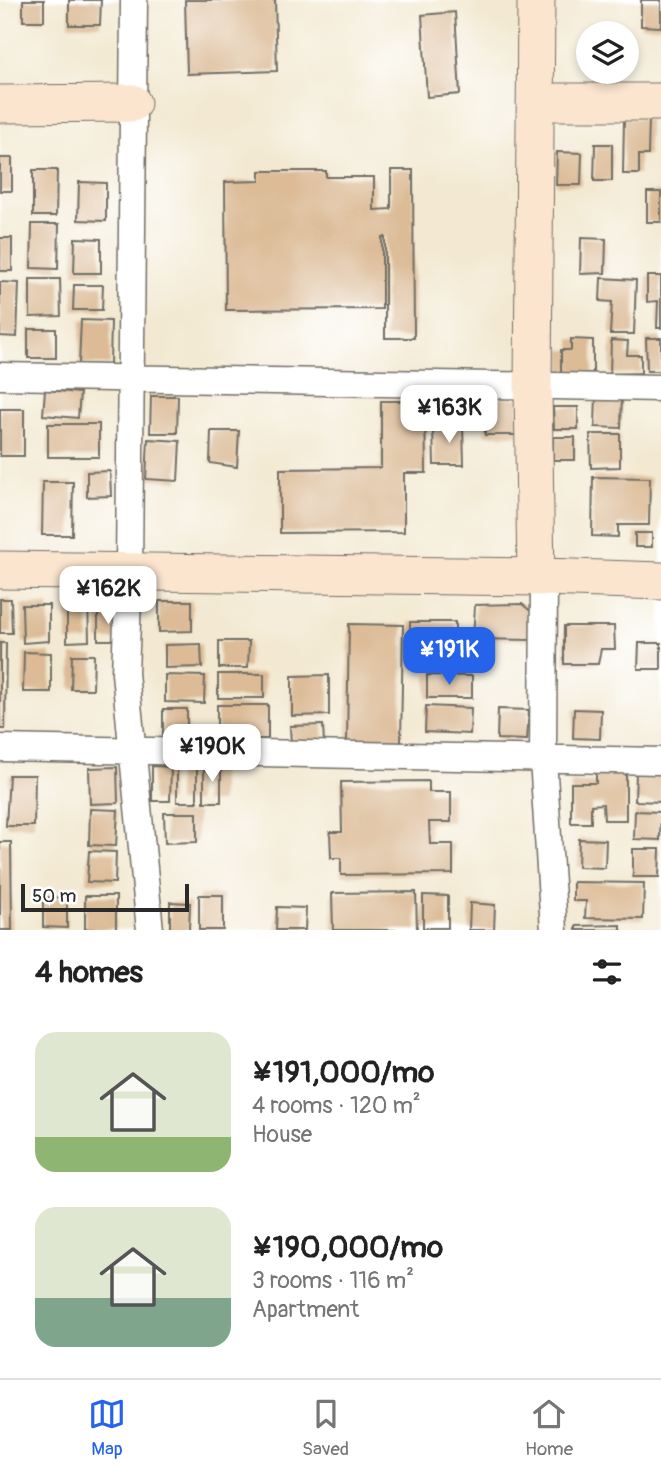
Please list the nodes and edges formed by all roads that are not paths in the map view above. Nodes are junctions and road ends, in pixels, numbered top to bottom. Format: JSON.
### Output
{"nodes":[{"id":1,"x":134,"y":0,"type":"edge"},
{"id":2,"x":536,"y":0,"type":"edge"},
{"id":3,"x":535,"y":102,"type":"junction"},
{"id":4,"x":661,"y":102,"type":"edge"},
{"id":5,"x":132,"y":103,"type":"junction"},
{"id":6,"x":0,"y":104,"type":"edge"},
{"id":7,"x":0,"y":376,"type":"edge"},
{"id":8,"x":131,"y":380,"type":"junction"},
{"id":9,"x":533,"y":387,"type":"junction"},
{"id":10,"x":661,"y":388,"type":"edge"},
{"id":11,"x":0,"y":570,"type":"edge"},
{"id":12,"x":129,"y":573,"type":"junction"},
{"id":13,"x":540,"y":577,"type":"junction"},
{"id":14,"x":661,"y":581,"type":"edge"},
{"id":15,"x":0,"y":748,"type":"edge"},
{"id":16,"x":131,"y":752,"type":"junction"},
{"id":17,"x":543,"y":759,"type":"junction"},
{"id":18,"x":661,"y":761,"type":"edge"},
{"id":19,"x":150,"y":930,"type":"edge"},
{"id":20,"x":554,"y":930,"type":"edge"}],
"edges":[{"from":1,"to":5,"type":"street"},
{"from":2,"to":3,"type":"street"},
{"from":3,"to":4,"type":"street"},
{"from":3,"to":9,"type":"street"},
{"from":5,"to":6,"type":"street"},
{"from":5,"to":8,"type":"street"},
{"from":7,"to":8,"type":"street"},
{"from":8,"to":9,"type":"street"},
{"from":8,"to":12,"type":"street"},
{"from":9,"to":10,"type":"street"},
{"from":9,"to":13,"type":"street"},
{"from":11,"to":12,"type":"street"},
{"from":12,"to":13,"type":"street"},
{"from":12,"to":16,"type":"street"},
{"from":13,"to":14,"type":"street"},
{"from":13,"to":17,"type":"street"},
{"from":15,"to":16,"type":"street"},
{"from":16,"to":17,"type":"street"},
{"from":16,"to":19,"type":"street"},
{"from":17,"to":18,"type":"street"},
{"from":17,"to":20,"type":"street"}]}
